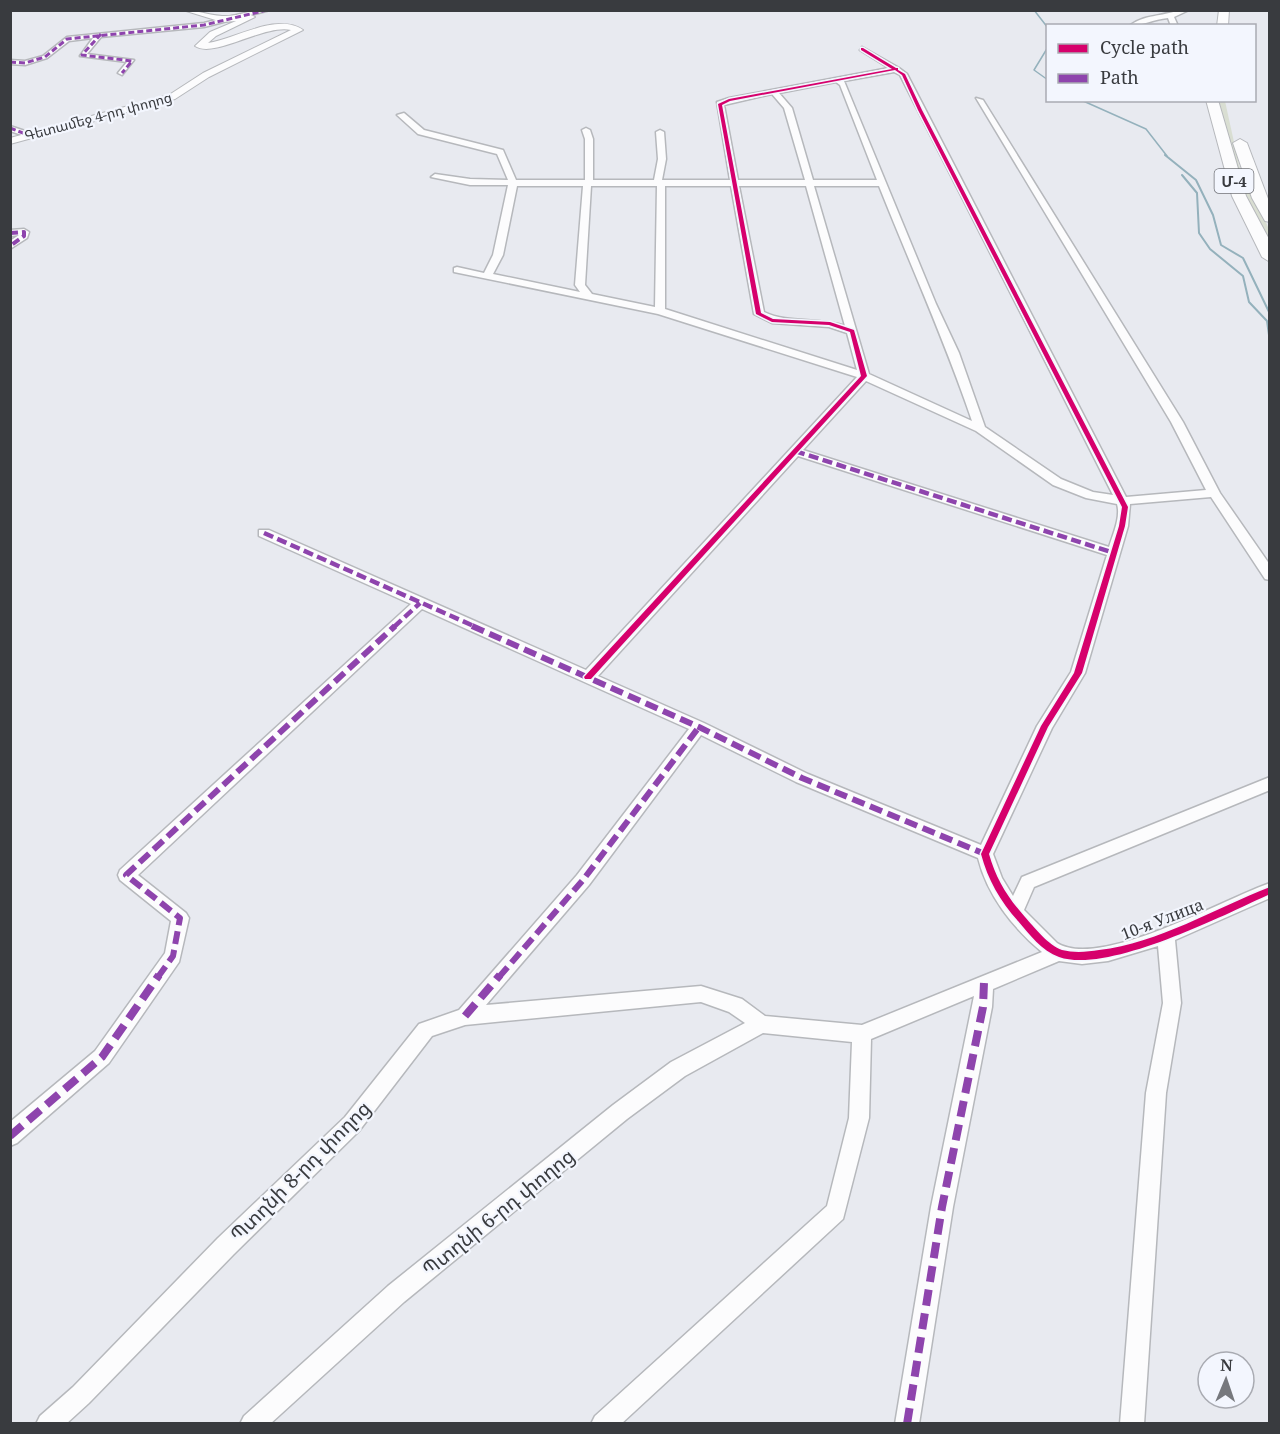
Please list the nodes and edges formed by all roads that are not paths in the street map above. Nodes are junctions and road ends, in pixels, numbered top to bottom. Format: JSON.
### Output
{"nodes":[{"id":1,"x":187,"y":10,"type":"edge"},
{"id":2,"x":267,"y":10,"type":"edge"},
{"id":3,"x":321,"y":10,"type":"edge"},
{"id":4,"x":330,"y":10,"type":"edge"},
{"id":5,"x":1186,"y":10,"type":"edge"},
{"id":6,"x":1170,"y":16,"type":"junction"},
{"id":7,"x":227,"y":19,"type":"junction"},
{"id":8,"x":1136,"y":24,"type":"edge"},
{"id":9,"x":1174,"y":24,"type":"edge"},
{"id":10,"x":101,"y":34,"type":"junction"},
{"id":11,"x":862,"y":49,"type":"dead end"},
{"id":12,"x":10,"y":62,"type":"edge"},
{"id":13,"x":897,"y":69,"type":"junction"},
{"id":14,"x":122,"y":73,"type":"dead end"},
{"id":15,"x":839,"y":81,"type":"junction"},
{"id":16,"x":774,"y":92,"type":"junction"},
{"id":17,"x":979,"y":100,"type":"dead end"},
{"id":18,"x":1213,"y":102,"type":"edge"},
{"id":19,"x":1230,"y":111,"type":"dead end"},
{"id":20,"x":401,"y":115,"type":"dead end"},
{"id":21,"x":10,"y":128,"type":"edge"},
{"id":22,"x":586,"y":130,"type":"dead end"},
{"id":23,"x":660,"y":132,"type":"dead end"},
{"id":24,"x":28,"y":135,"type":"junction"},
{"id":25,"x":10,"y":141,"type":"edge"},
{"id":26,"x":435,"y":177,"type":"dead end"},
{"id":27,"x":513,"y":183,"type":"junction"},
{"id":28,"x":588,"y":183,"type":"junction"},
{"id":29,"x":736,"y":183,"type":"junction"},
{"id":30,"x":881,"y":183,"type":"junction"},
{"id":31,"x":659,"y":184,"type":"junction"},
{"id":32,"x":810,"y":184,"type":"junction"},
{"id":33,"x":1269,"y":218,"type":"edge"},
{"id":34,"x":10,"y":233,"type":"edge"},
{"id":35,"x":10,"y":246,"type":"edge"},
{"id":36,"x":1269,"y":257,"type":"edge"},
{"id":37,"x":458,"y":270,"type":"dead end"},
{"id":38,"x":488,"y":275,"type":"junction"},
{"id":39,"x":588,"y":296,"type":"junction"},
{"id":40,"x":660,"y":311,"type":"junction"},
{"id":41,"x":852,"y":331,"type":"junction"},
{"id":42,"x":864,"y":376,"type":"junction"},
{"id":43,"x":980,"y":429,"type":"junction"},
{"id":44,"x":795,"y":451,"type":"junction"},
{"id":45,"x":1214,"y":493,"type":"junction"},
{"id":46,"x":1123,"y":501,"type":"junction"},
{"id":47,"x":264,"y":533,"type":"dead end"},
{"id":48,"x":1253,"y":552,"type":"junction"},
{"id":49,"x":1114,"y":553,"type":"junction"},
{"id":50,"x":1269,"y":553,"type":"edge"},
{"id":51,"x":1269,"y":576,"type":"edge"},
{"id":52,"x":420,"y":603,"type":"junction"},
{"id":53,"x":588,"y":677,"type":"junction"},
{"id":54,"x":699,"y":727,"type":"junction"},
{"id":55,"x":1269,"y":783,"type":"edge"},
{"id":56,"x":985,"y":854,"type":"junction"},
{"id":57,"x":1269,"y":890,"type":"edge"},
{"id":58,"x":1015,"y":912,"type":"junction"},
{"id":59,"x":1166,"y":935,"type":"junction"},
{"id":60,"x":1059,"y":953,"type":"junction"},
{"id":61,"x":984,"y":982,"type":"junction"},
{"id":62,"x":465,"y":1017,"type":"junction"},
{"id":63,"x":761,"y":1024,"type":"junction"},
{"id":64,"x":862,"y":1034,"type":"junction"},
{"id":65,"x":10,"y":1136,"type":"edge"},
{"id":66,"x":48,"y":1424,"type":"edge"},
{"id":67,"x":252,"y":1424,"type":"edge"},
{"id":68,"x":603,"y":1424,"type":"edge"},
{"id":69,"x":907,"y":1424,"type":"edge"},
{"id":70,"x":1132,"y":1424,"type":"edge"}],
"edges":[{"from":1,"to":7,"type":"street","name":"Գետամեջ 4-րդ փողոց"},
{"from":2,"to":7,"type":"street"},
{"from":3,"to":4,"type":"street"},
{"from":5,"to":6,"type":"street"},
{"from":6,"to":8,"type":"street"},
{"from":6,"to":9,"type":"street"},
{"from":7,"to":10,"type":"street"},
{"from":7,"to":24,"type":"street","name":"Գետամեջ 4-րդ փողոց"},
{"from":10,"to":12,"type":"street"},
{"from":10,"to":14,"type":"street"},
{"from":11,"to":13,"type":"street"},
{"from":13,"to":15,"type":"street"},
{"from":13,"to":46,"type":"street"},
{"from":15,"to":16,"type":"street"},
{"from":15,"to":30,"type":"street"},
{"from":16,"to":29,"type":"street"},
{"from":16,"to":32,"type":"street"},
{"from":17,"to":45,"type":"street"},
{"from":18,"to":36,"type":"highway","number":"Մ-4"},
{"from":19,"to":33,"type":"highway","number":"Մ-4"},
{"from":20,"to":27,"type":"street"},
{"from":21,"to":24,"type":"street"},
{"from":22,"to":28,"type":"street"},
{"from":23,"to":31,"type":"street"},
{"from":24,"to":25,"type":"street","name":"Գետամեջ 4-րդ փողոց"},
{"from":26,"to":27,"type":"street"},
{"from":27,"to":28,"type":"street"},
{"from":27,"to":38,"type":"street"},
{"from":28,"to":31,"type":"street"},
{"from":28,"to":39,"type":"street"},
{"from":29,"to":31,"type":"street"},
{"from":29,"to":32,"type":"street"},
{"from":29,"to":41,"type":"street"},
{"from":30,"to":32,"type":"street"},
{"from":30,"to":43,"type":"street"},
{"from":31,"to":40,"type":"street"},
{"from":32,"to":41,"type":"street"},
{"from":34,"to":35,"type":"street"},
{"from":37,"to":38,"type":"street"},
{"from":38,"to":39,"type":"street"},
{"from":39,"to":40,"type":"street"},
{"from":40,"to":42,"type":"street"},
{"from":41,"to":42,"type":"street"},
{"from":42,"to":43,"type":"street"},
{"from":42,"to":44,"type":"street"},
{"from":43,"to":46,"type":"street"},
{"from":44,"to":49,"type":"street"},
{"from":44,"to":53,"type":"street"},
{"from":45,"to":46,"type":"street"},
{"from":45,"to":48,"type":"street"},
{"from":46,"to":49,"type":"street"},
{"from":47,"to":52,"type":"street"},
{"from":48,"to":50,"type":"street"},
{"from":48,"to":51,"type":"street"},
{"from":49,"to":56,"type":"street"},
{"from":52,"to":53,"type":"street"},
{"from":52,"to":65,"type":"street"},
{"from":53,"to":54,"type":"street"},
{"from":54,"to":56,"type":"street"},
{"from":54,"to":62,"type":"street"},
{"from":55,"to":58,"type":"street"},
{"from":56,"to":58,"type":"street"},
{"from":57,"to":59,"type":"street","name":"10-я Улица"},
{"from":58,"to":60,"type":"street"},
{"from":59,"to":60,"type":"street","name":"10-я Улица"},
{"from":59,"to":70,"type":"street"},
{"from":60,"to":61,"type":"street"},
{"from":61,"to":64,"type":"street"},
{"from":61,"to":69,"type":"street"},
{"from":62,"to":63,"type":"street","name":"Պտղնի 8-րդ փողոց"},
{"from":62,"to":66,"type":"street","name":"Պտղնի 8-րդ փողոց"},
{"from":63,"to":64,"type":"street"},
{"from":63,"to":67,"type":"street","name":"Պտղնի 6-րդ փողոց"},
{"from":64,"to":68,"type":"street"}]}
